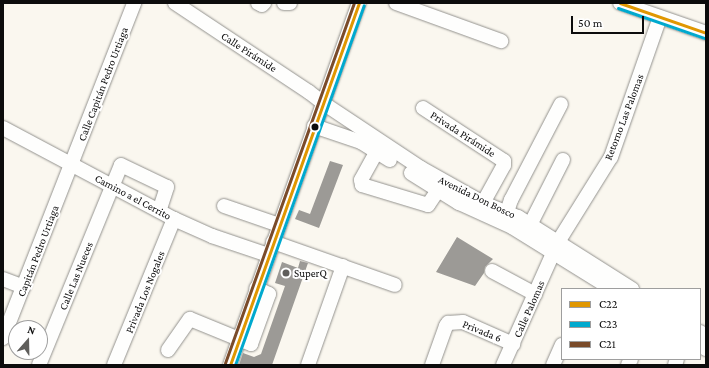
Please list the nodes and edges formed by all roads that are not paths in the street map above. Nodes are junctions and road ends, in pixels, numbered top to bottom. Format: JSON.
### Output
{"nodes":[{"id":1,"x":134,"y":3,"type":"edge"},
{"id":2,"x":175,"y":3,"type":"edge"},
{"id":3,"x":258,"y":3,"type":"edge"},
{"id":4,"x":264,"y":3,"type":"edge"},
{"id":5,"x":284,"y":3,"type":"edge"},
{"id":6,"x":290,"y":3,"type":"edge"},
{"id":7,"x":359,"y":3,"type":"edge"},
{"id":8,"x":396,"y":3,"type":"edge"},
{"id":9,"x":620,"y":3,"type":"edge"},
{"id":10,"x":660,"y":18,"type":"junction"},
{"id":11,"x":706,"y":33,"type":"edge"},
{"id":12,"x":501,"y":41,"type":"dead end"},
{"id":13,"x":323,"y":103,"type":"junction"},
{"id":14,"x":561,"y":104,"type":"dead end"},
{"id":15,"x":423,"y":108,"type":"dead end"},
{"id":16,"x":314,"y":126,"type":"junction"},
{"id":17,"x":3,"y":128,"type":"edge"},
{"id":18,"x":377,"y":151,"type":"junction"},
{"id":19,"x":563,"y":160,"type":"dead end"},
{"id":20,"x":72,"y":165,"type":"junction"},
{"id":21,"x":112,"y":187,"type":"junction"},
{"id":22,"x":438,"y":190,"type":"junction"},
{"id":23,"x":483,"y":203,"type":"junction"},
{"id":24,"x":224,"y":206,"type":"dead end"},
{"id":25,"x":160,"y":211,"type":"junction"},
{"id":26,"x":507,"y":212,"type":"junction"},
{"id":27,"x":174,"y":219,"type":"junction"},
{"id":28,"x":279,"y":225,"type":"junction"},
{"id":29,"x":530,"y":225,"type":"junction"},
{"id":30,"x":273,"y":242,"type":"junction"},
{"id":31,"x":556,"y":247,"type":"junction"},
{"id":32,"x":268,"y":255,"type":"junction"},
{"id":33,"x":343,"y":266,"type":"junction"},
{"id":34,"x":492,"y":272,"type":"dead end"},
{"id":35,"x":3,"y":279,"type":"edge"},
{"id":36,"x":590,"y":283,"type":"edge"},
{"id":37,"x":395,"y":285,"type":"dead end"},
{"id":38,"x":24,"y":287,"type":"junction"},
{"id":39,"x":608,"y":288,"type":"edge"},
{"id":40,"x":630,"y":288,"type":"edge"},
{"id":41,"x":535,"y":294,"type":"junction"},
{"id":42,"x":3,"y":338,"type":"edge"},
{"id":43,"x":239,"y":338,"type":"junction"},
{"id":44,"x":513,"y":344,"type":"junction"},
{"id":45,"x":561,"y":347,"type":"edge"},
{"id":46,"x":168,"y":350,"type":"dead end"},
{"id":47,"x":39,"y":365,"type":"edge"},
{"id":48,"x":114,"y":365,"type":"edge"},
{"id":49,"x":230,"y":365,"type":"edge"},
{"id":50,"x":308,"y":365,"type":"edge"},
{"id":51,"x":432,"y":365,"type":"edge"},
{"id":52,"x":503,"y":365,"type":"edge"},
{"id":53,"x":553,"y":365,"type":"edge"}],
"edges":[{"from":1,"to":20,"type":"street","name":"Calle Capitán Pedro Urtiaga"},
{"from":2,"to":13,"type":"street","name":"Calle Pirámide"},
{"from":3,"to":4,"type":"street"},
{"from":5,"to":6,"type":"street"},
{"from":7,"to":13,"type":"street"},
{"from":8,"to":12,"type":"street"},
{"from":9,"to":10,"type":"street"},
{"from":10,"to":11,"type":"street"},
{"from":10,"to":31,"type":"street","name":"Retorno Las Palomas"},
{"from":13,"to":16,"type":"street"},
{"from":13,"to":23,"type":"street","name":"Avenida Don Bosco"},
{"from":14,"to":26,"type":"street"},
{"from":15,"to":23,"type":"street","name":"Privada Pirámide"},
{"from":16,"to":18,"type":"street","name":"Avenida Don Bosco"},
{"from":16,"to":28,"type":"street"},
{"from":17,"to":20,"type":"street","name":"Camino a el Cerrito"},
{"from":18,"to":22,"type":"street","name":"Avenida Don Bosco"},
{"from":18,"to":22,"type":"street"},
{"from":19,"to":29,"type":"street"},
{"from":20,"to":21,"type":"street","name":"Camino a el Cerrito"},
{"from":20,"to":38,"type":"street","name":"Capitán Pedro Urtiaga"},
{"from":21,"to":25,"type":"street","name":"Camino a el Cerrito"},
{"from":21,"to":25,"type":"street","name":"Calle Las Nueces"},
{"from":21,"to":47,"type":"street","name":"Calle Las Nueces"},
{"from":22,"to":31,"type":"street","name":"Avenida Don Bosco"},
{"from":23,"to":26,"type":"street","name":"Avenida Don Bosco"},
{"from":24,"to":28,"type":"street"},
{"from":25,"to":27,"type":"street","name":"Camino a el Cerrito"},
{"from":26,"to":29,"type":"street","name":"Avenida Don Bosco"},
{"from":27,"to":32,"type":"street","name":"Camino a el Cerrito"},
{"from":27,"to":48,"type":"street","name":"Privada Los Nogales"},
{"from":28,"to":30,"type":"street"},
{"from":29,"to":31,"type":"street","name":"Avenida Don Bosco"},
{"from":30,"to":32,"type":"street"},
{"from":30,"to":33,"type":"street"},
{"from":31,"to":36,"type":"street","name":"Avenida Don Bosco"},
{"from":31,"to":40,"type":"street","name":"Avenida Don Bosco"},
{"from":31,"to":41,"type":"street","name":"Calle Palomas"},
{"from":32,"to":43,"type":"street"},
{"from":33,"to":37,"type":"street"},
{"from":33,"to":50,"type":"street"},
{"from":34,"to":41,"type":"street"},
{"from":35,"to":38,"type":"street"},
{"from":36,"to":39,"type":"street","name":"Avenida Don Bosco"},
{"from":38,"to":42,"type":"street","name":"Capitán Pedro Urtiaga"},
{"from":41,"to":44,"type":"street","name":"Calle Palomas"},
{"from":43,"to":46,"type":"street"},
{"from":43,"to":49,"type":"street"},
{"from":44,"to":51,"type":"street","name":"Privada 6"},
{"from":44,"to":52,"type":"street","name":"Calle Palomas"},
{"from":45,"to":53,"type":"street"}]}
